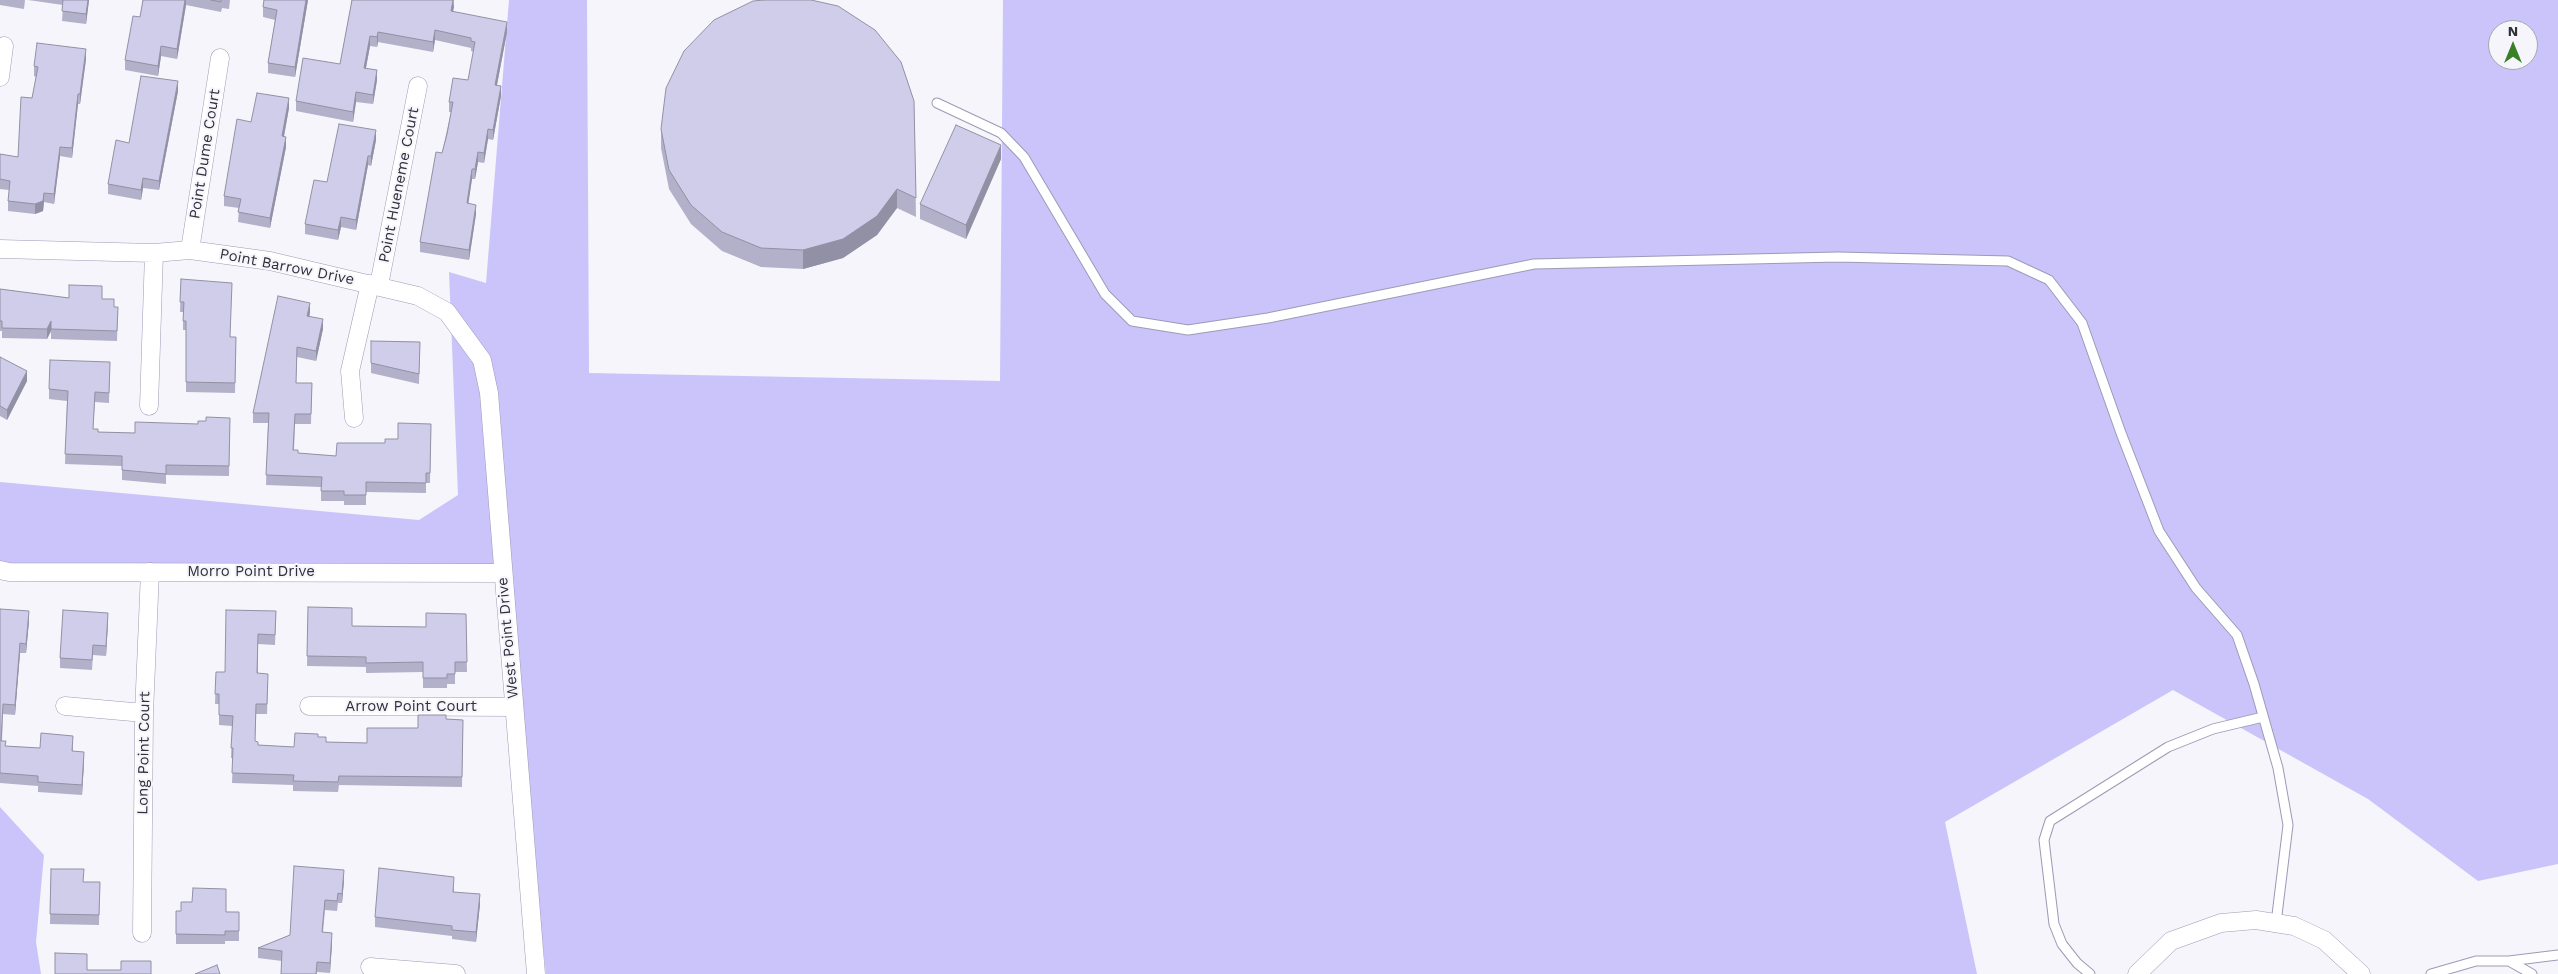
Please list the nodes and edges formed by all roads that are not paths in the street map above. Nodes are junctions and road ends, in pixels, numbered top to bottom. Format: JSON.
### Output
{"nodes":[{"id":1,"x":4,"y":46,"type":"dead end"},
{"id":2,"x":220,"y":58,"type":"dead end"},
{"id":3,"x":0,"y":77,"type":"edge"},
{"id":4,"x":418,"y":86,"type":"dead end"},
{"id":5,"x":937,"y":103,"type":"dead end"},
{"id":6,"x":0,"y":249,"type":"edge"},
{"id":7,"x":190,"y":250,"type":"junction"},
{"id":8,"x":154,"y":252,"type":"junction"},
{"id":9,"x":375,"y":284,"type":"junction"},
{"id":10,"x":447,"y":312,"type":"joint"},
{"id":11,"x":149,"y":406,"type":"dead end"},
{"id":12,"x":354,"y":418,"type":"dead end"},
{"id":13,"x":0,"y":570,"type":"edge"},
{"id":14,"x":150,"y":572,"type":"junction"},
{"id":15,"x":502,"y":573,"type":"junction"},
{"id":16,"x":65,"y":706,"type":"dead end"},
{"id":17,"x":309,"y":706,"type":"dead end"},
{"id":18,"x":514,"y":707,"type":"junction"},
{"id":19,"x":144,"y":713,"type":"junction"},
{"id":20,"x":2263,"y":717,"type":"junction"},
{"id":21,"x":2276,"y":923,"type":"junction"},
{"id":22,"x":142,"y":933,"type":"dead end"},
{"id":23,"x":2558,"y":955,"type":"edge"},
{"id":24,"x":2509,"y":961,"type":"junction"},
{"id":25,"x":370,"y":967,"type":"dead end"},
{"id":26,"x":456,"y":974,"type":"edge"},
{"id":27,"x":536,"y":974,"type":"edge"},
{"id":28,"x":2090,"y":974,"type":"edge"},
{"id":29,"x":2137,"y":974,"type":"edge"},
{"id":30,"x":2361,"y":974,"type":"edge"},
{"id":31,"x":2431,"y":974,"type":"edge"},
{"id":32,"x":2532,"y":974,"type":"edge"}],
"edges":[{"from":1,"to":3,"type":"street"},
{"from":2,"to":7,"type":"street","name":"Point Dume Court"},
{"from":4,"to":9,"type":"street","name":"Point Hueneme Court"},
{"from":5,"to":20,"type":"lane"},
{"from":6,"to":8,"type":"street","name":"Point Barrow Drive"},
{"from":7,"to":8,"type":"street","name":"Point Barrow Drive"},
{"from":7,"to":9,"type":"street","name":"Point Barrow Drive"},
{"from":8,"to":11,"type":"street"},
{"from":9,"to":10,"type":"street","name":"Point Barrow Drive"},
{"from":9,"to":12,"type":"street","name":"Point Hueneme Court"},
{"from":10,"to":15,"type":"street","name":"West Point Drive"},
{"from":13,"to":14,"type":"street","name":"Morro Point Drive"},
{"from":14,"to":15,"type":"street","name":"Morro Point Drive"},
{"from":14,"to":19,"type":"street","name":"Long Point Court"},
{"from":15,"to":18,"type":"street","name":"West Point Drive"},
{"from":16,"to":19,"type":"street"},
{"from":17,"to":18,"type":"street","name":"Arrow Point Court"},
{"from":18,"to":27,"type":"street","name":"West Point Drive"},
{"from":19,"to":22,"type":"street","name":"Long Point Court"},
{"from":20,"to":21,"type":"lane"},
{"from":20,"to":28,"type":"lane"},
{"from":21,"to":29,"type":"street"},
{"from":21,"to":30,"type":"street"},
{"from":23,"to":24,"type":"lane"},
{"from":24,"to":31,"type":"lane"},
{"from":24,"to":32,"type":"lane"},
{"from":25,"to":26,"type":"street"}]}
